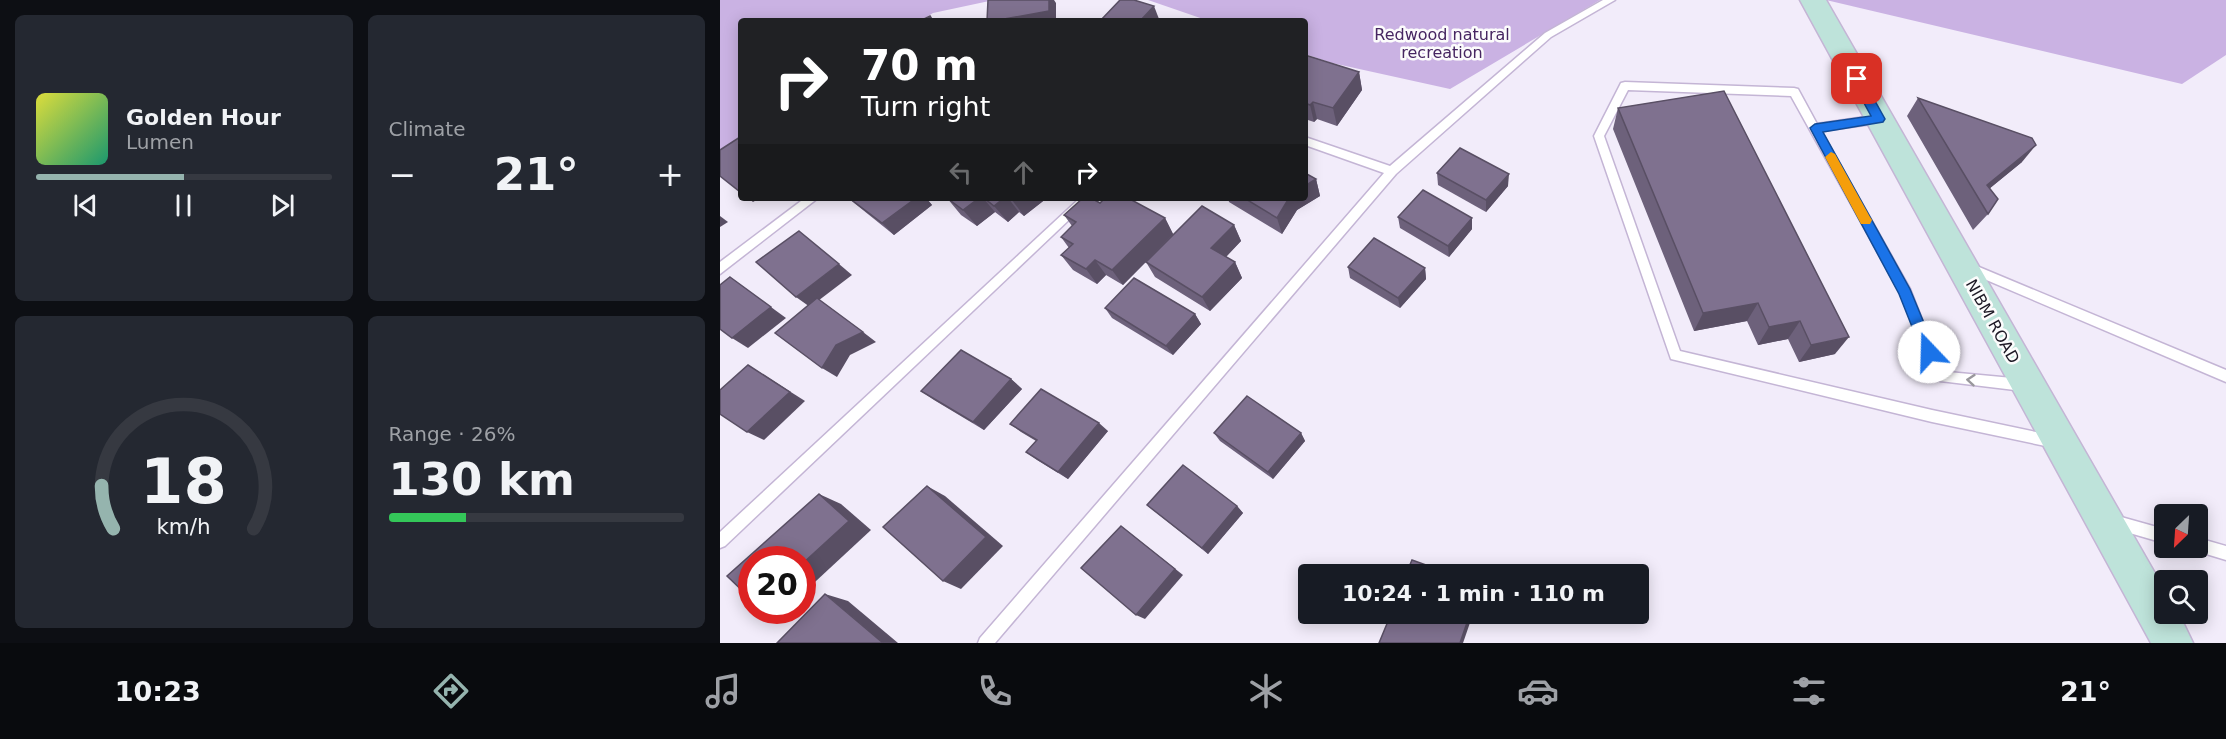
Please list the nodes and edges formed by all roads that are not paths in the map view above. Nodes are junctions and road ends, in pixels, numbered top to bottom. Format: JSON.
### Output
{"nodes":[{"id":1,"x":1610,"y":0,"type":"edge"},
{"id":2,"x":1813,"y":0,"type":"edge"},
{"id":3,"x":1879,"y":119,"type":"junction"},
{"id":4,"x":1815,"y":128,"type":"junction"},
{"id":5,"x":1308,"y":142,"type":"edge"},
{"id":6,"x":1392,"y":171,"type":"junction"},
{"id":7,"x":809,"y":201,"type":"edge"},
{"id":8,"x":1084,"y":201,"type":"edge"},
{"id":9,"x":1961,"y":264,"type":"junction"},
{"id":10,"x":720,"y":269,"type":"edge"},
{"id":11,"x":2226,"y":376,"type":"edge"},
{"id":12,"x":2029,"y":385,"type":"junction"},
{"id":13,"x":2062,"y":444,"type":"junction"},
{"id":14,"x":2104,"y":519,"type":"junction"},
{"id":15,"x":2154,"y":533,"type":"edge"},
{"id":16,"x":720,"y":541,"type":"edge"},
{"id":17,"x":2208,"y":548,"type":"edge"},
{"id":18,"x":2226,"y":553,"type":"edge"},
{"id":19,"x":985,"y":643,"type":"edge"},
{"id":20,"x":2173,"y":643,"type":"edge"}],
"edges":[{"from":1,"to":6,"type":"lane"},
{"from":2,"to":3,"type":"main road","name":"NIBM ROAD"},
{"from":3,"to":4,"type":"lane"},
{"from":3,"to":9,"type":"main road","name":"NIBM ROAD"},
{"from":12,"to":4,"type":"lane","one_way":true},
{"from":4,"to":13,"type":"lane"},
{"from":5,"to":6,"type":"lane"},
{"from":6,"to":19,"type":"lane"},
{"from":7,"to":10,"type":"lane"},
{"from":8,"to":16,"type":"lane"},
{"from":9,"to":11,"type":"lane"},
{"from":9,"to":12,"type":"main road","name":"NIBM ROAD"},
{"from":12,"to":13,"type":"main road","name":"NIBM ROAD"},
{"from":13,"to":14,"type":"main road","name":"NIBM ROAD"},
{"from":14,"to":15,"type":"lane"},
{"from":14,"to":20,"type":"main road","name":"NIBM ROAD"},
{"from":17,"to":18,"type":"lane"}]}
